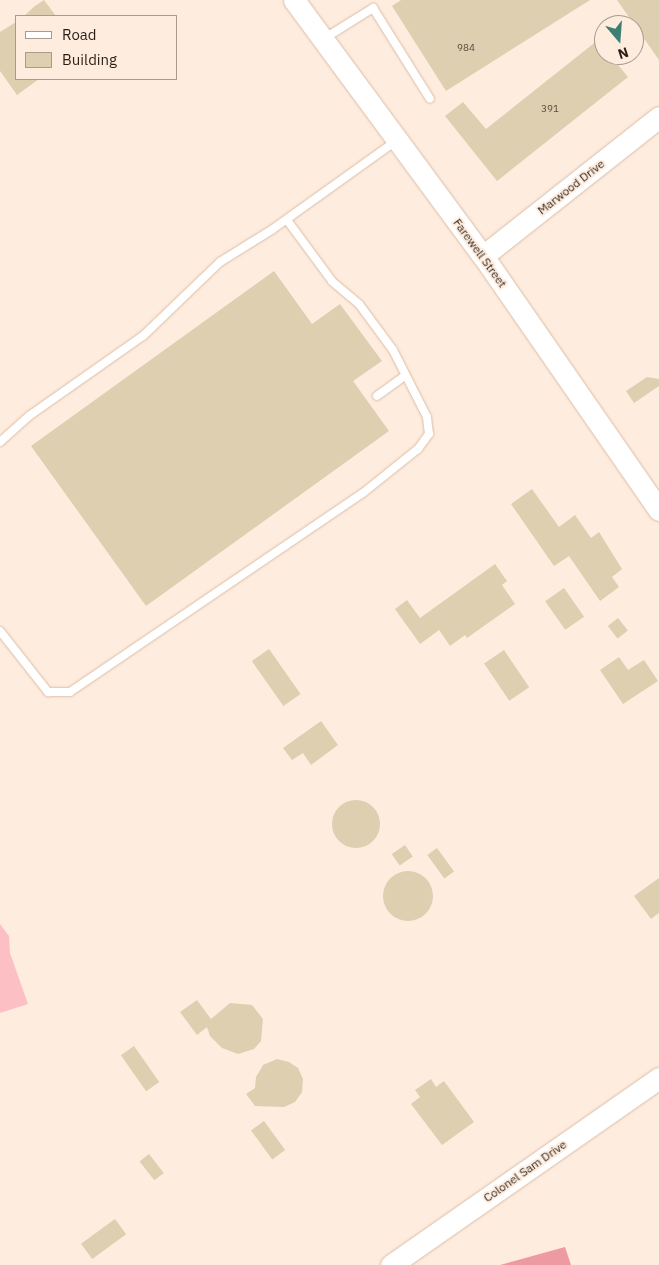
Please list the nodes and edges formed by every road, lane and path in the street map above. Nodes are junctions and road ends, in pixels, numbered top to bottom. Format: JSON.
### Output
{"nodes":[{"id":1,"x":294,"y":0,"type":"edge"},
{"id":2,"x":378,"y":0,"type":"edge"},
{"id":3,"x":373,"y":8,"type":"junction"},
{"id":4,"x":323,"y":39,"type":"junction"},
{"id":5,"x":430,"y":100,"type":"dead end"},
{"id":6,"x":659,"y":117,"type":"edge"},
{"id":7,"x":398,"y":140,"type":"junction"},
{"id":8,"x":286,"y":220,"type":"junction"},
{"id":9,"x":484,"y":256,"type":"junction"},
{"id":10,"x":406,"y":376,"type":"junction"},
{"id":11,"x":377,"y":396,"type":"dead end"},
{"id":12,"x":0,"y":442,"type":"edge"},
{"id":13,"x":659,"y":510,"type":"edge"},
{"id":14,"x":0,"y":631,"type":"edge"},
{"id":15,"x":659,"y":1078,"type":"edge"},
{"id":16,"x":391,"y":1265,"type":"edge"}],
"edges":[{"from":1,"to":4,"type":"street","name":"Farewell Street"},
{"from":2,"to":3,"type":"lane"},
{"from":3,"to":4,"type":"lane"},
{"from":3,"to":5,"type":"lane"},
{"from":4,"to":7,"type":"street","name":"Farewell Street"},
{"from":6,"to":9,"type":"street","name":"Marwood Drive"},
{"from":7,"to":8,"type":"lane"},
{"from":7,"to":9,"type":"street","name":"Farewell Street"},
{"from":8,"to":10,"type":"lane"},
{"from":8,"to":12,"type":"lane"},
{"from":9,"to":13,"type":"street","name":"Farewell Street"},
{"from":10,"to":11,"type":"lane"},
{"from":10,"to":14,"type":"lane"},
{"from":15,"to":16,"type":"street","name":"Colonel Sam Drive"}]}
